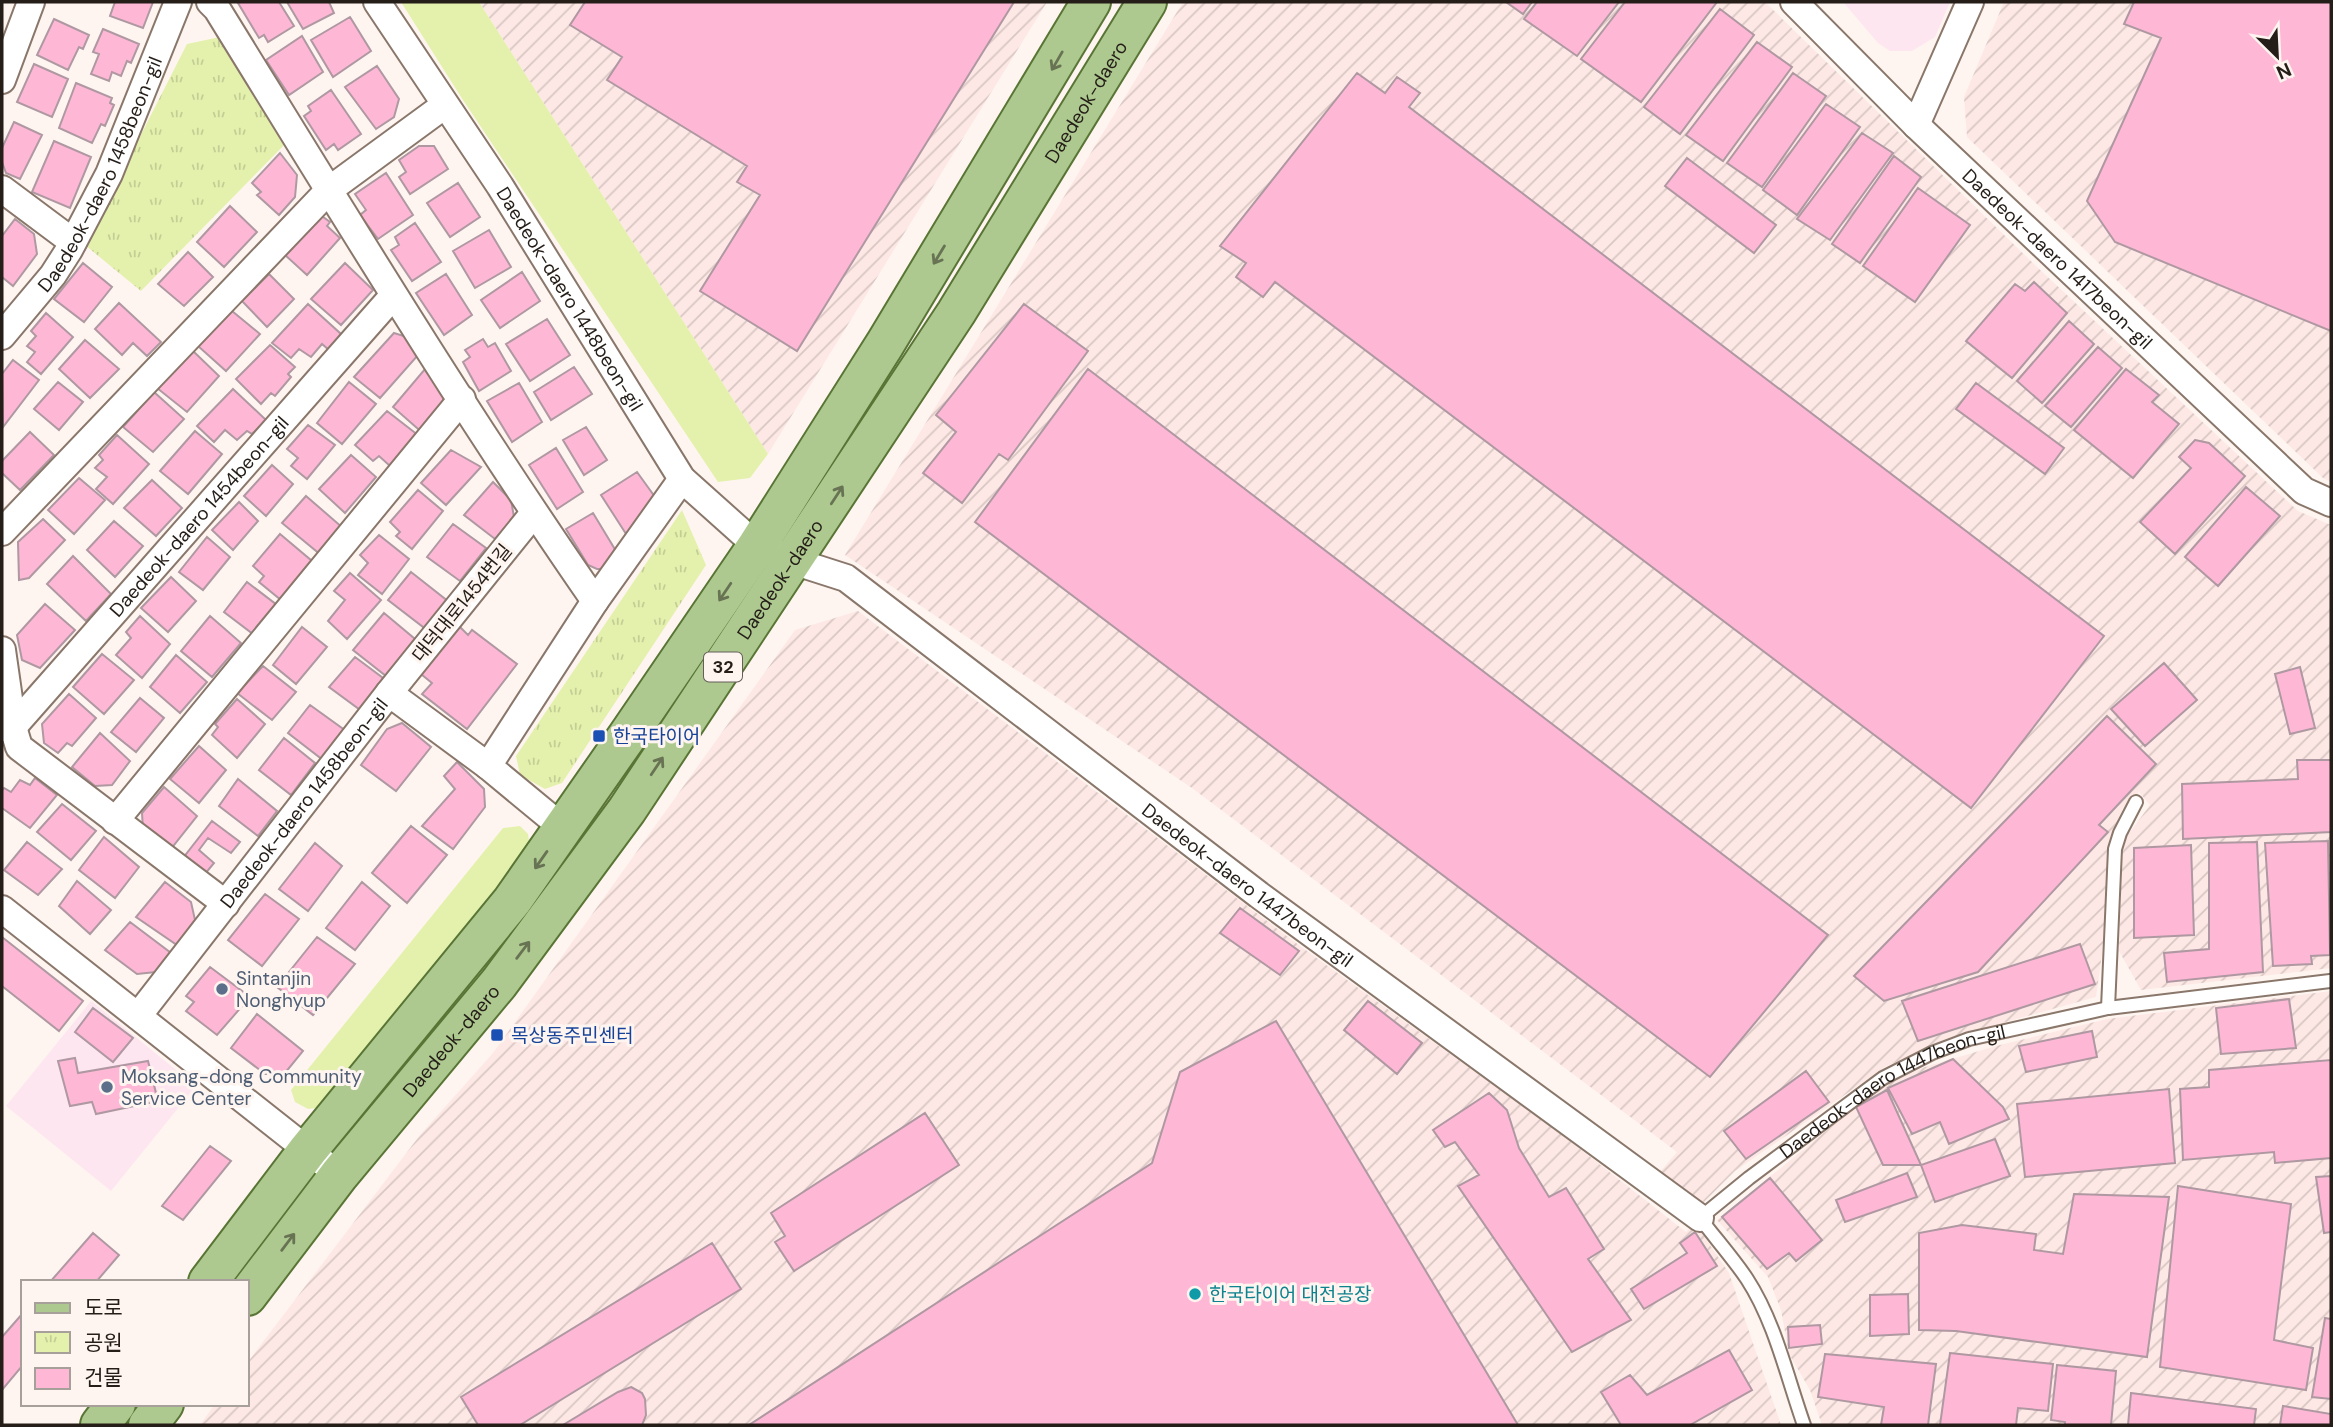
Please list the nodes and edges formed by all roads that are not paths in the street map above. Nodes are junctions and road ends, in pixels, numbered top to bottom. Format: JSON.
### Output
{"nodes":[{"id":1,"x":31,"y":2,"type":"edge"},
{"id":2,"x":178,"y":2,"type":"edge"},
{"id":3,"x":210,"y":2,"type":"edge"},
{"id":4,"x":377,"y":2,"type":"edge"},
{"id":5,"x":1091,"y":2,"type":"edge"},
{"id":6,"x":1147,"y":2,"type":"edge"},
{"id":7,"x":1794,"y":2,"type":"edge"},
{"id":8,"x":1970,"y":2,"type":"edge"},
{"id":9,"x":2,"y":80,"type":"edge"},
{"id":10,"x":445,"y":105,"type":"junction"},
{"id":11,"x":1916,"y":125,"type":"junction"},
{"id":12,"x":2,"y":190,"type":"edge"},
{"id":13,"x":329,"y":190,"type":"junction"},
{"id":14,"x":73,"y":242,"type":"junction"},
{"id":15,"x":393,"y":296,"type":"junction"},
{"id":16,"x":2,"y":336,"type":"edge"},
{"id":17,"x":463,"y":400,"type":"junction"},
{"id":18,"x":682,"y":479,"type":"junction"},
{"id":19,"x":2331,"y":503,"type":"edge"},
{"id":20,"x":534,"y":513,"type":"junction"},
{"id":21,"x":2,"y":532,"type":"edge"},
{"id":22,"x":757,"y":547,"type":"junction"},
{"id":23,"x":793,"y":561,"type":"junction"},
{"id":24,"x":595,"y":601,"type":"junction"},
{"id":25,"x":2,"y":650,"type":"edge"},
{"id":26,"x":389,"y":693,"type":"junction"},
{"id":27,"x":7,"y":727,"type":"edge"},
{"id":28,"x":488,"y":766,"type":"junction"},
{"id":29,"x":2136,"y":802,"type":"dead end"},
{"id":30,"x":115,"y":821,"type":"junction"},
{"id":31,"x":563,"y":828,"type":"junction"},
{"id":32,"x":226,"y":904,"type":"junction"},
{"id":33,"x":2,"y":909,"type":"edge"},
{"id":34,"x":2330,"y":981,"type":"edge"},
{"id":35,"x":2108,"y":1008,"type":"junction"},
{"id":36,"x":138,"y":1016,"type":"junction"},
{"id":37,"x":308,"y":1150,"type":"junction"},
{"id":38,"x":339,"y":1175,"type":"junction"},
{"id":39,"x":1700,"y":1219,"type":"junction"},
{"id":40,"x":210,"y":1280,"type":"edge"},
{"id":41,"x":248,"y":1295,"type":"edge"},
{"id":42,"x":114,"y":1406,"type":"edge"},
{"id":43,"x":162,"y":1406,"type":"edge"},
{"id":44,"x":100,"y":1425,"type":"edge"},
{"id":45,"x":148,"y":1425,"type":"edge"},
{"id":46,"x":1804,"y":1425,"type":"edge"}],
"edges":[{"from":1,"to":9,"type":"street"},
{"from":2,"to":14,"type":"street","name":"Daedeok-daero 1458beon-gil"},
{"from":3,"to":13,"type":"street"},
{"from":4,"to":10,"type":"street","name":"Daedeok-daero 1448beon-gil"},
{"from":5,"to":22,"type":"main road","name":"Daedeok-daero","number":"32","one_way":true},
{"from":23,"to":6,"type":"main road","name":"Daedeok-daero","number":"32","one_way":true},
{"from":7,"to":11,"type":"street","name":"Daedeok-daero 1417beon-gil"},
{"from":8,"to":11,"type":"street"},
{"from":10,"to":13,"type":"street"},
{"from":10,"to":18,"type":"street","name":"Daedeok-daero 1448beon-gil"},
{"from":11,"to":19,"type":"street","name":"Daedeok-daero 1417beon-gil"},
{"from":12,"to":14,"type":"street"},
{"from":13,"to":15,"type":"street"},
{"from":13,"to":21,"type":"street"},
{"from":14,"to":16,"type":"street","name":"Daedeok-daero 1458beon-gil"},
{"from":15,"to":17,"type":"street"},
{"from":15,"to":27,"type":"street","name":"Daedeok-daero 1454beon-gil"},
{"from":17,"to":20,"type":"street"},
{"from":17,"to":30,"type":"street"},
{"from":18,"to":22,"type":"street","name":"Daedeok-daero 1448beon-gil"},
{"from":18,"to":24,"type":"street"},
{"from":20,"to":24,"type":"street"},
{"from":20,"to":26,"type":"street","name":"대덕대로1454번길"},
{"from":22,"to":23,"type":"street","name":"Daedeok-daero 1448beon-gil"},
{"from":22,"to":31,"type":"main road","name":"Daedeok-daero","number":"32","one_way":true},
{"from":38,"to":23,"type":"main road","name":"Daedeok-daero","number":"32","one_way":true},
{"from":23,"to":39,"type":"street","name":"Daedeok-daero 1447beon-gil"},
{"from":24,"to":28,"type":"street"},
{"from":25,"to":27,"type":"street","name":"Daedeok-daero 1458beon-gil"},
{"from":26,"to":28,"type":"street","name":"Daedeok-daero 1458beon-gil"},
{"from":26,"to":32,"type":"street","name":"Daedeok-daero 1458beon-gil"},
{"from":27,"to":30,"type":"street","name":"Daedeok-daero 1458beon-gil"},
{"from":28,"to":31,"type":"street","name":"Daedeok-daero 1458beon-gil"},
{"from":29,"to":35,"type":"lane"},
{"from":30,"to":32,"type":"street","name":"Daedeok-daero 1458beon-gil"},
{"from":31,"to":37,"type":"main road","name":"Daedeok-daero","number":"32","one_way":true},
{"from":32,"to":36,"type":"street"},
{"from":33,"to":36,"type":"street"},
{"from":34,"to":35,"type":"lane","name":"Daedeok-daero 1447beon-gil"},
{"from":35,"to":39,"type":"lane","name":"Daedeok-daero 1447beon-gil"},
{"from":36,"to":37,"type":"street"},
{"from":37,"to":38,"type":"street"},
{"from":37,"to":40,"type":"main road","name":"Daedeok-daero","number":"32"},
{"from":41,"to":38,"type":"main road","name":"Daedeok-daero","number":"32","one_way":true},
{"from":39,"to":46,"type":"lane","name":"Daedeok-daero 1447beon-gil"},
{"from":42,"to":44,"type":"main road"},
{"from":43,"to":45,"type":"main road"}]}
